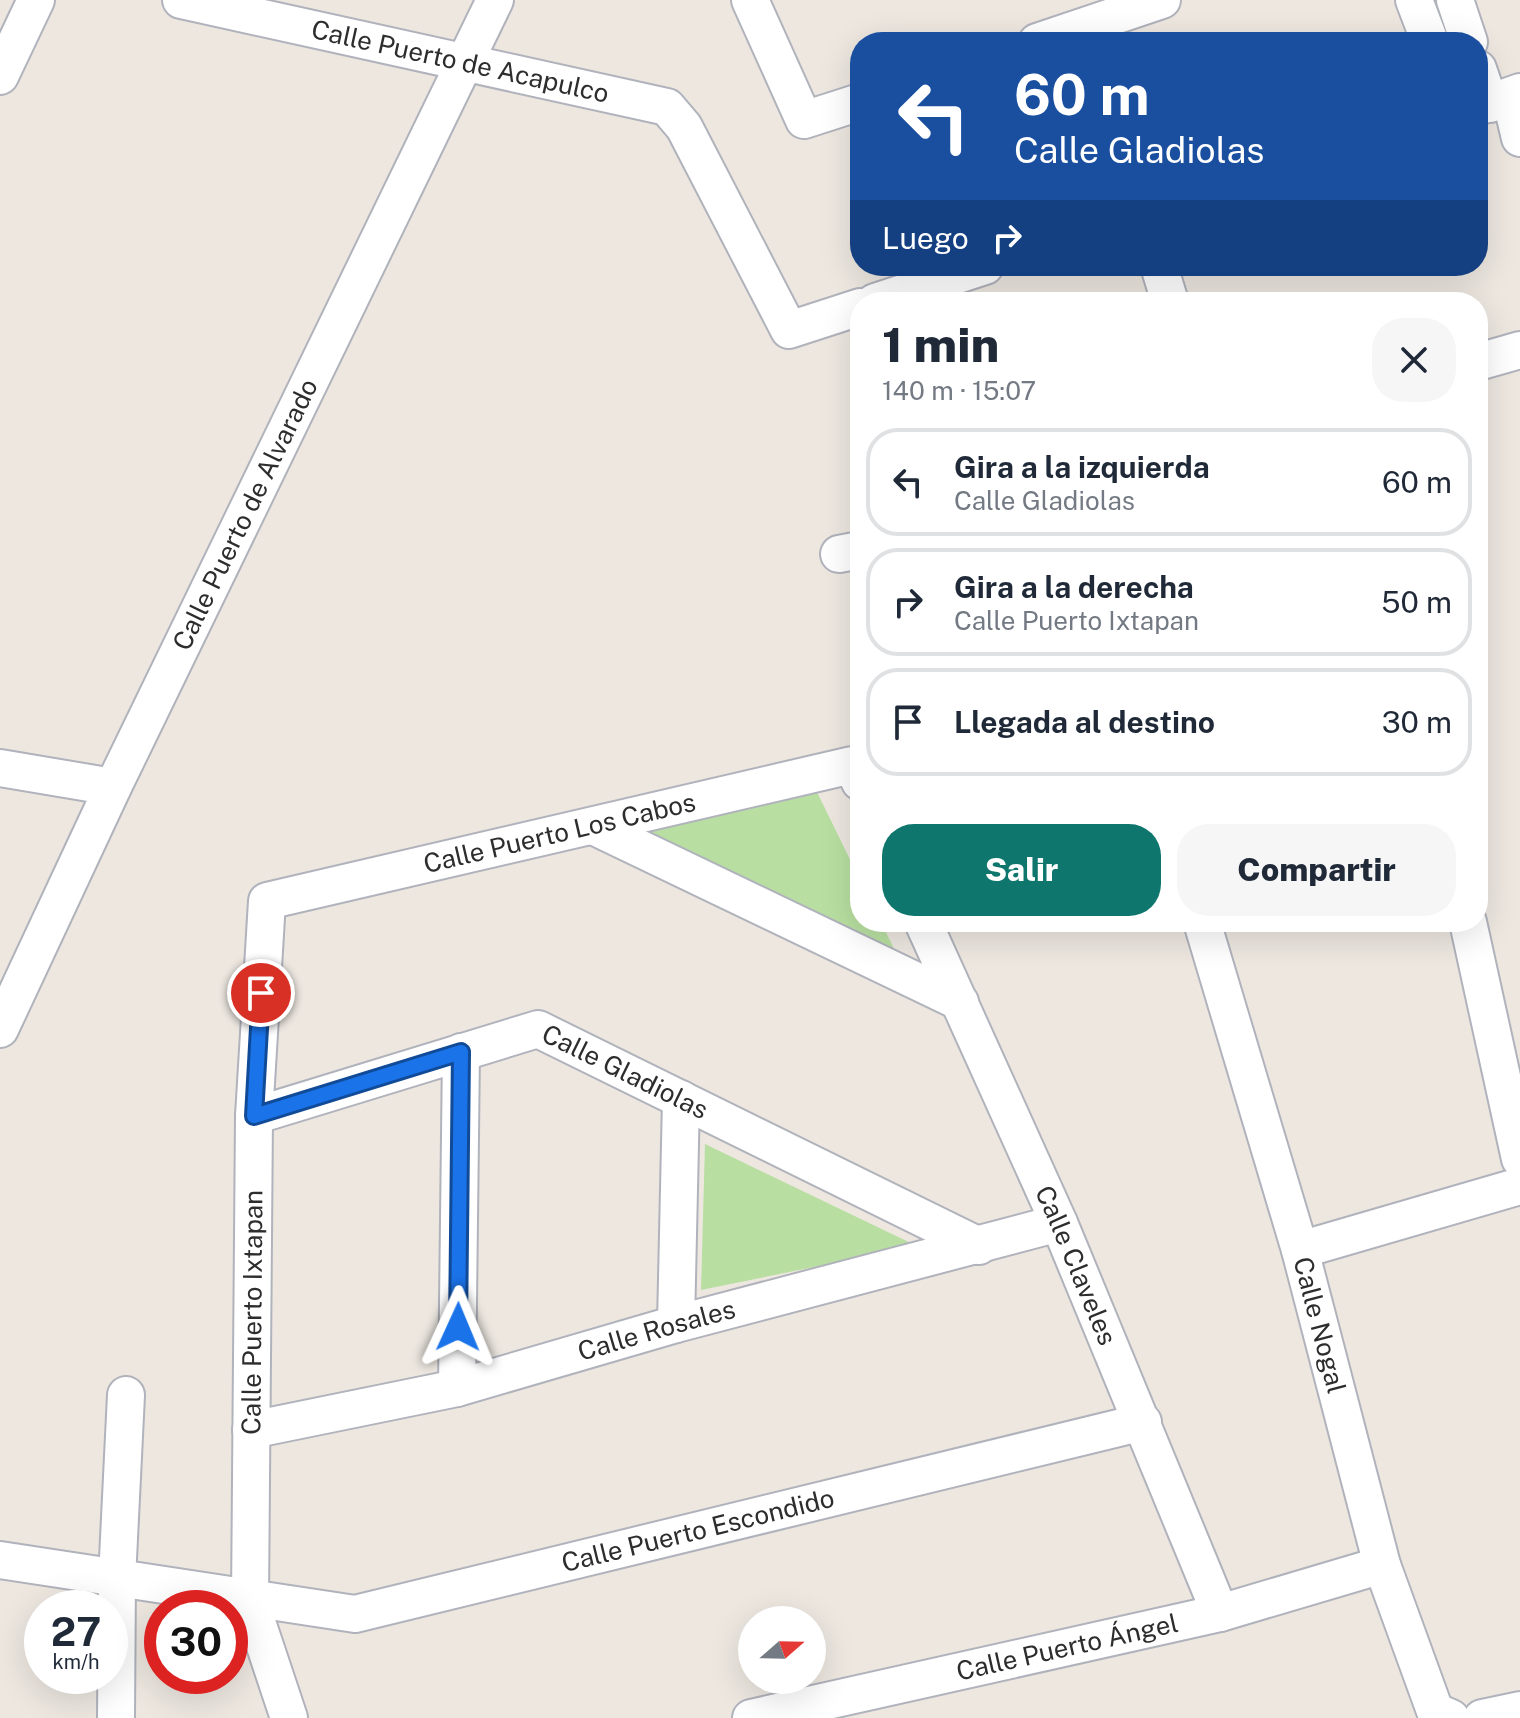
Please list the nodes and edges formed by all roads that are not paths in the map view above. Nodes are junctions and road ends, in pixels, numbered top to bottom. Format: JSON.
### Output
{"nodes":[{"id":1,"x":36,"y":0,"type":"edge"},
{"id":2,"x":181,"y":0,"type":"edge"},
{"id":3,"x":495,"y":0,"type":"edge"},
{"id":4,"x":750,"y":0,"type":"edge"},
{"id":5,"x":1162,"y":0,"type":"edge"},
{"id":6,"x":1414,"y":0,"type":"edge"},
{"id":7,"x":1455,"y":0,"type":"edge"},
{"id":8,"x":1067,"y":32,"type":"edge"},
{"id":9,"x":1426,"y":32,"type":"edge"},
{"id":10,"x":1466,"y":32,"type":"edge"},
{"id":11,"x":464,"y":62,"type":"junction"},
{"id":12,"x":0,"y":76,"type":"edge"},
{"id":13,"x":1499,"y":100,"type":"edge"},
{"id":14,"x":850,"y":105,"type":"edge"},
{"id":15,"x":1520,"y":138,"type":"edge"},
{"id":16,"x":954,"y":276,"type":"edge"},
{"id":17,"x":906,"y":292,"type":"edge"},
{"id":18,"x":850,"y":310,"type":"edge"},
{"id":19,"x":1520,"y":350,"type":"edge"},
{"id":20,"x":1488,"y":359,"type":"edge"},
{"id":21,"x":0,"y":768,"type":"edge"},
{"id":22,"x":850,"y":775,"type":"edge"},
{"id":23,"x":113,"y":787,"type":"junction"},
{"id":24,"x":593,"y":826,"type":"junction"},
{"id":25,"x":267,"y":901,"type":"joint"},
{"id":26,"x":928,"y":932,"type":"edge"},
{"id":27,"x":1205,"y":932,"type":"edge"},
{"id":28,"x":1470,"y":932,"type":"edge"},
{"id":29,"x":960,"y":1002,"type":"junction"},
{"id":30,"x":0,"y":1029,"type":"edge"},
{"id":31,"x":461,"y":1052,"type":"junction"},
{"id":32,"x":681,"y":1099,"type":"junction"},
{"id":33,"x":254,"y":1116,"type":"junction"},
{"id":34,"x":1520,"y":1159,"type":"edge"},
{"id":35,"x":1520,"y":1186,"type":"edge"},
{"id":36,"x":1059,"y":1223,"type":"junction"},
{"id":37,"x":979,"y":1246,"type":"junction"},
{"id":38,"x":1300,"y":1250,"type":"junction"},
{"id":39,"x":676,"y":1324,"type":"junction"},
{"id":40,"x":457,"y":1388,"type":"junction"},
{"id":41,"x":126,"y":1395,"type":"dead end"},
{"id":42,"x":1143,"y":1422,"type":"junction"},
{"id":43,"x":251,"y":1430,"type":"junction"},
{"id":44,"x":0,"y":1560,"type":"edge"},
{"id":45,"x":1382,"y":1565,"type":"junction"},
{"id":46,"x":117,"y":1579,"type":"junction"},
{"id":47,"x":250,"y":1601,"type":"junction"},
{"id":48,"x":1220,"y":1613,"type":"junction"},
{"id":49,"x":1520,"y":1710,"type":"edge"},
{"id":50,"x":116,"y":1718,"type":"edge"},
{"id":51,"x":289,"y":1718,"type":"edge"},
{"id":52,"x":751,"y":1718,"type":"edge"},
{"id":53,"x":1451,"y":1718,"type":"edge"},
{"id":54,"x":1482,"y":1718,"type":"edge"}],
"edges":[{"from":1,"to":12,"type":"street"},
{"from":2,"to":11,"type":"street","name":"Calle Puerto de Acapulco"},
{"from":3,"to":11,"type":"street","name":"Calle Puerto de Alvarado"},
{"from":4,"to":14,"type":"street"},
{"from":5,"to":8,"type":"street"},
{"from":6,"to":9,"type":"street"},
{"from":7,"to":10,"type":"street"},
{"from":11,"to":18,"type":"street","name":"Calle Puerto de Acapulco"},
{"from":11,"to":23,"type":"street","name":"Calle Puerto de Alvarado"},
{"from":13,"to":15,"type":"street"},
{"from":16,"to":17,"type":"street"},
{"from":19,"to":20,"type":"street"},
{"from":21,"to":23,"type":"street"},
{"from":22,"to":24,"type":"street","name":"Calle Puerto Los Cabos"},
{"from":23,"to":30,"type":"street","name":"Calle Puerto de Alvarado"},
{"from":24,"to":25,"type":"street","name":"Calle Puerto Los Cabos"},
{"from":24,"to":29,"type":"street"},
{"from":25,"to":33,"type":"street","name":"Calle Puerto Ixtapan"},
{"from":26,"to":29,"type":"street","name":"Calle Claveles"},
{"from":27,"to":38,"type":"street","name":"Calle Nogal"},
{"from":28,"to":34,"type":"street"},
{"from":29,"to":36,"type":"street","name":"Calle Claveles"},
{"from":31,"to":32,"type":"street","name":"Calle Gladiolas"},
{"from":31,"to":33,"type":"street","name":"Calle Gladiolas"},
{"from":31,"to":40,"type":"street"},
{"from":32,"to":37,"type":"street","name":"Calle Gladiolas"},
{"from":32,"to":39,"type":"street"},
{"from":33,"to":43,"type":"street","name":"Calle Puerto Ixtapan"},
{"from":35,"to":38,"type":"street"},
{"from":36,"to":37,"type":"street","name":"Calle Rosales"},
{"from":36,"to":42,"type":"street","name":"Calle Claveles"},
{"from":37,"to":39,"type":"street","name":"Calle Rosales"},
{"from":38,"to":45,"type":"street","name":"Calle Nogal"},
{"from":39,"to":40,"type":"street","name":"Calle Rosales"},
{"from":40,"to":43,"type":"street","name":"Calle Rosales"},
{"from":41,"to":46,"type":"street"},
{"from":42,"to":47,"type":"street","name":"Calle Puerto Escondido"},
{"from":42,"to":48,"type":"street","name":"Calle Claveles"},
{"from":43,"to":47,"type":"street","name":"Calle Puerto Ixtapan"},
{"from":44,"to":46,"type":"street","name":"Calle Puerto Escondido"},
{"from":45,"to":48,"type":"street","name":"Calle Puerto Ángel"},
{"from":45,"to":53,"type":"street","name":"Calle Nogal"},
{"from":46,"to":47,"type":"street","name":"Calle Puerto Escondido"},
{"from":46,"to":50,"type":"street"},
{"from":47,"to":51,"type":"street","name":"Calle Puerto Ixtapan"},
{"from":48,"to":52,"type":"street","name":"Calle Puerto Ángel"},
{"from":49,"to":54,"type":"street"}]}
